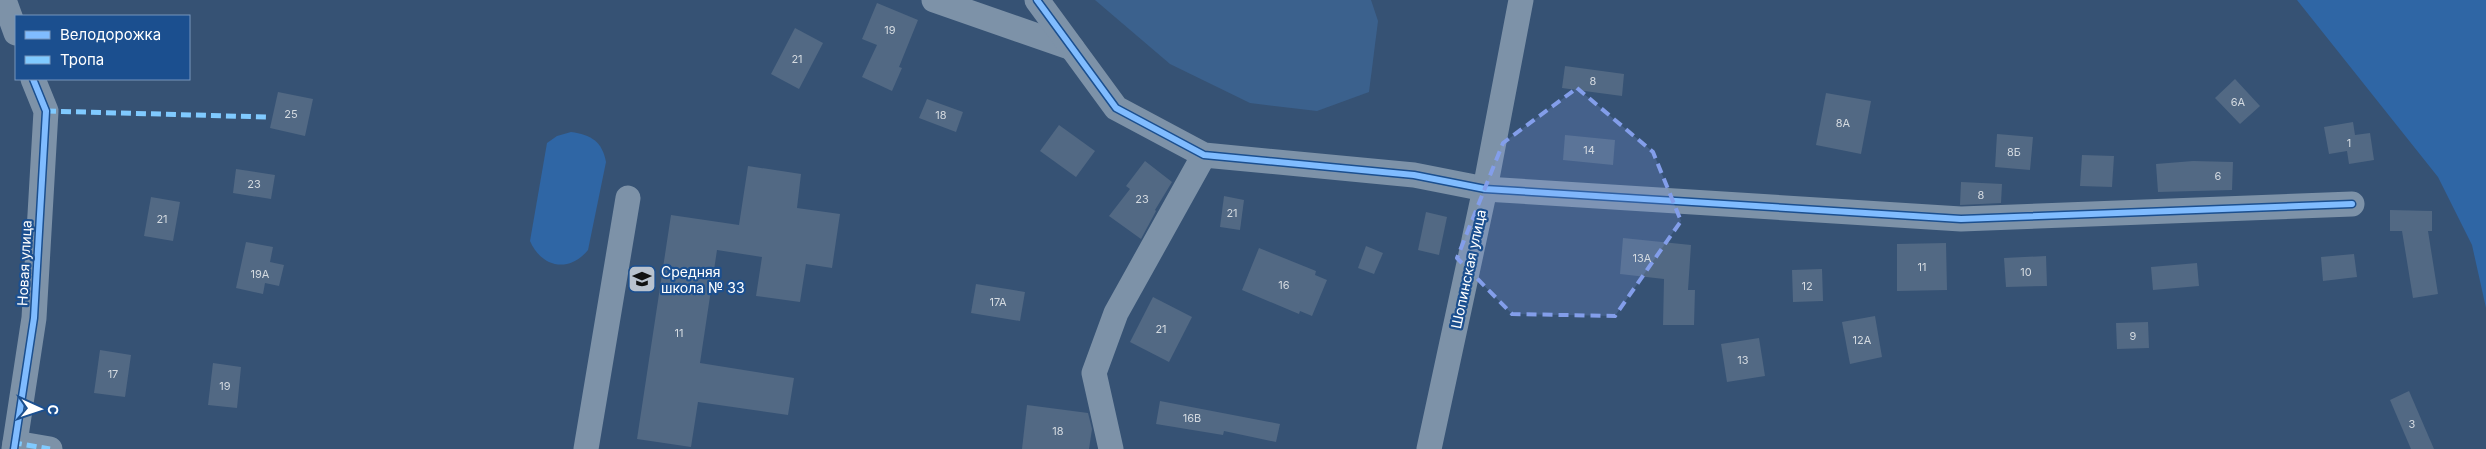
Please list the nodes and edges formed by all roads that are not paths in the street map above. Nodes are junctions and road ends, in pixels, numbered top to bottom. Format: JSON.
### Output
{"nodes":[{"id":1,"x":4,"y":0,"type":"edge"},
{"id":2,"x":934,"y":0,"type":"edge"},
{"id":3,"x":1037,"y":0,"type":"edge"},
{"id":4,"x":1521,"y":0,"type":"edge"},
{"id":5,"x":15,"y":30,"type":"edge"},
{"id":6,"x":1072,"y":48,"type":"junction"},
{"id":7,"x":34,"y":80,"type":"edge"},
{"id":8,"x":1204,"y":155,"type":"junction"},
{"id":9,"x":1486,"y":189,"type":"junction"},
{"id":10,"x":628,"y":198,"type":"dead end"},
{"id":11,"x":2352,"y":204,"type":"dead end"},
{"id":12,"x":14,"y":446,"type":"edge"},
{"id":13,"x":50,"y":449,"type":"edge"},
{"id":14,"x":586,"y":449,"type":"edge"},
{"id":15,"x":1111,"y":449,"type":"edge"},
{"id":16,"x":1429,"y":449,"type":"edge"}],
"edges":[{"from":1,"to":5,"type":"street"},
{"from":2,"to":6,"type":"street"},
{"from":3,"to":6,"type":"street"},
{"from":4,"to":9,"type":"street","name":"Шопинская улица"},
{"from":6,"to":8,"type":"street"},
{"from":7,"to":12,"type":"street","name":"Новая улица"},
{"from":8,"to":9,"type":"street"},
{"from":8,"to":15,"type":"street"},
{"from":9,"to":11,"type":"street"},
{"from":9,"to":16,"type":"street","name":"Шопинская улица"},
{"from":10,"to":14,"type":"street"},
{"from":12,"to":13,"type":"street"}]}
